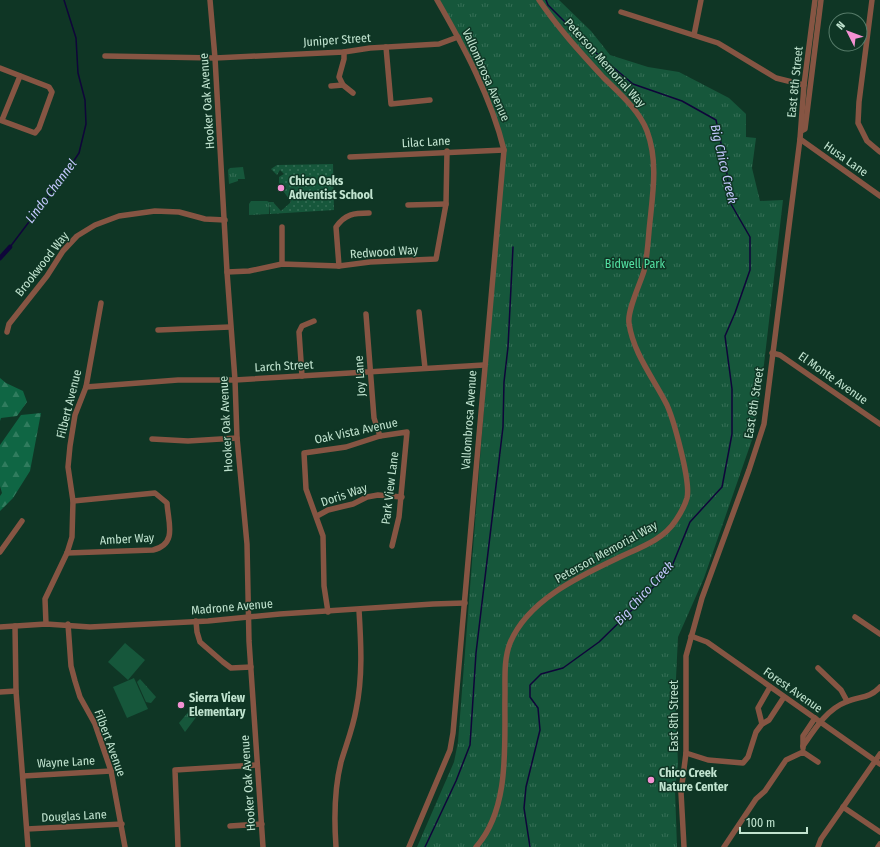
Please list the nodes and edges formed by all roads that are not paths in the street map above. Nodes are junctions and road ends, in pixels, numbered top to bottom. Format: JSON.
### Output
{"nodes":[{"id":1,"x":210,"y":0,"type":"edge"},
{"id":2,"x":437,"y":0,"type":"edge"},
{"id":3,"x":539,"y":0,"type":"edge"},
{"id":4,"x":701,"y":0,"type":"edge"},
{"id":5,"x":815,"y":0,"type":"edge"},
{"id":6,"x":821,"y":0,"type":"edge"},
{"id":7,"x":872,"y":0,"type":"edge"},
{"id":8,"x":621,"y":12,"type":"dead end"},
{"id":9,"x":694,"y":35,"type":"junction"},
{"id":10,"x":458,"y":37,"type":"junction"},
{"id":11,"x":386,"y":47,"type":"junction"},
{"id":12,"x":344,"y":52,"type":"junction"},
{"id":13,"x":105,"y":56,"type":"dead end"},
{"id":14,"x":215,"y":58,"type":"junction"},
{"id":15,"x":0,"y":68,"type":"edge"},
{"id":16,"x":20,"y":76,"type":"junction"},
{"id":17,"x":343,"y":85,"type":"junction"},
{"id":18,"x":804,"y":85,"type":"junction"},
{"id":19,"x":331,"y":86,"type":"dead end"},
{"id":20,"x":353,"y":93,"type":"dead end"},
{"id":21,"x":430,"y":100,"type":"dead end"},
{"id":22,"x":1,"y":120,"type":"edge"},
{"id":23,"x":801,"y":131,"type":"junction"},
{"id":24,"x":800,"y":139,"type":"junction"},
{"id":25,"x":504,"y":150,"type":"junction"},
{"id":26,"x":447,"y":151,"type":"junction"},
{"id":27,"x":880,"y":152,"type":"edge"},
{"id":28,"x":350,"y":157,"type":"dead end"},
{"id":29,"x":880,"y":196,"type":"edge"},
{"id":30,"x":446,"y":204,"type":"junction"},
{"id":31,"x":408,"y":205,"type":"dead end"},
{"id":32,"x":369,"y":213,"type":"dead end"},
{"id":33,"x":225,"y":220,"type":"junction"},
{"id":34,"x":282,"y":228,"type":"dead end"},
{"id":35,"x":282,"y":264,"type":"junction"},
{"id":36,"x":339,"y":266,"type":"junction"},
{"id":37,"x":227,"y":272,"type":"junction"},
{"id":38,"x":101,"y":303,"type":"dead end"},
{"id":39,"x":419,"y":312,"type":"dead end"},
{"id":40,"x":366,"y":314,"type":"dead end"},
{"id":41,"x":314,"y":321,"type":"dead end"},
{"id":42,"x":230,"y":327,"type":"junction"},
{"id":43,"x":158,"y":330,"type":"dead end"},
{"id":44,"x":7,"y":332,"type":"dead end"},
{"id":45,"x":772,"y":353,"type":"junction"},
{"id":46,"x":484,"y":365,"type":"junction"},
{"id":47,"x":424,"y":368,"type":"junction"},
{"id":48,"x":371,"y":372,"type":"junction"},
{"id":49,"x":302,"y":376,"type":"junction"},
{"id":50,"x":235,"y":380,"type":"junction"},
{"id":51,"x":86,"y":387,"type":"junction"},
{"id":52,"x":880,"y":424,"type":"edge"},
{"id":53,"x":406,"y":432,"type":"joint"},
{"id":54,"x":380,"y":436,"type":"junction"},
{"id":55,"x":237,"y":438,"type":"junction"},
{"id":56,"x":152,"y":439,"type":"dead end"},
{"id":57,"x":402,"y":497,"type":"junction"},
{"id":58,"x":74,"y":501,"type":"junction"},
{"id":59,"x":317,"y":516,"type":"junction"},
{"id":60,"x":22,"y":522,"type":"dead end"},
{"id":61,"x":392,"y":546,"type":"dead end"},
{"id":62,"x":0,"y":552,"type":"edge"},
{"id":63,"x":67,"y":553,"type":"junction"},
{"id":64,"x":466,"y":603,"type":"junction"},
{"id":65,"x":359,"y":610,"type":"junction"},
{"id":66,"x":328,"y":612,"type":"junction"},
{"id":67,"x":250,"y":616,"type":"junction"},
{"id":68,"x":855,"y":617,"type":"dead end"},
{"id":69,"x":196,"y":621,"type":"junction"},
{"id":70,"x":46,"y":624,"type":"junction"},
{"id":71,"x":68,"y":624,"type":"junction"},
{"id":72,"x":15,"y":626,"type":"junction"},
{"id":73,"x":0,"y":627,"type":"edge"},
{"id":74,"x":880,"y":634,"type":"edge"},
{"id":75,"x":691,"y":636,"type":"junction"},
{"id":76,"x":251,"y":667,"type":"junction"},
{"id":77,"x":818,"y":668,"type":"dead end"},
{"id":78,"x":770,"y":687,"type":"junction"},
{"id":79,"x":880,"y":687,"type":"edge"},
{"id":80,"x":16,"y":691,"type":"junction"},
{"id":81,"x":0,"y":692,"type":"edge"},
{"id":82,"x":784,"y":697,"type":"junction"},
{"id":83,"x":846,"y":701,"type":"junction"},
{"id":84,"x":815,"y":718,"type":"junction"},
{"id":85,"x":820,"y":723,"type":"junction"},
{"id":86,"x":762,"y":724,"type":"junction"},
{"id":87,"x":803,"y":749,"type":"junction"},
{"id":88,"x":686,"y":753,"type":"junction"},
{"id":89,"x":880,"y":754,"type":"edge"},
{"id":90,"x":818,"y":762,"type":"dead end"},
{"id":91,"x":877,"y":762,"type":"edge"},
{"id":92,"x":257,"y":764,"type":"junction"},
{"id":93,"x":111,"y":771,"type":"junction"},
{"id":94,"x":23,"y":776,"type":"junction"},
{"id":95,"x":843,"y":807,"type":"junction"},
{"id":96,"x":122,"y":824,"type":"junction"},
{"id":97,"x":262,"y":824,"type":"junction"},
{"id":98,"x":230,"y":826,"type":"dead end"},
{"id":99,"x":27,"y":829,"type":"junction"},
{"id":100,"x":880,"y":832,"type":"edge"},
{"id":101,"x":880,"y":844,"type":"edge"},
{"id":102,"x":28,"y":847,"type":"edge"},
{"id":103,"x":125,"y":847,"type":"edge"},
{"id":104,"x":178,"y":847,"type":"edge"},
{"id":105,"x":263,"y":847,"type":"edge"},
{"id":106,"x":336,"y":847,"type":"edge"},
{"id":107,"x":409,"y":847,"type":"edge"},
{"id":108,"x":476,"y":847,"type":"edge"},
{"id":109,"x":684,"y":847,"type":"edge"},
{"id":110,"x":724,"y":847,"type":"edge"},
{"id":111,"x":818,"y":847,"type":"edge"},
{"id":112,"x":878,"y":847,"type":"edge"}],
"edges":[{"from":1,"to":14,"type":"street","name":"Hooker Oak Avenue"},
{"from":2,"to":10,"type":"street","name":"Vallombrosa Avenue"},
{"from":3,"to":108,"type":"street","name":"Peterson Memorial Way"},
{"from":4,"to":9,"type":"street"},
{"from":5,"to":18,"type":"street","name":"East 8th Street"},
{"from":6,"to":23,"type":"street"},
{"from":7,"to":27,"type":"street"},
{"from":8,"to":9,"type":"street"},
{"from":9,"to":18,"type":"street"},
{"from":10,"to":11,"type":"street","name":"Juniper Street"},
{"from":10,"to":25,"type":"street","name":"Vallombrosa Avenue"},
{"from":11,"to":12,"type":"street","name":"Juniper Street"},
{"from":11,"to":21,"type":"street"},
{"from":12,"to":14,"type":"street","name":"Juniper Street"},
{"from":12,"to":17,"type":"street"},
{"from":13,"to":14,"type":"street","name":"Juniper Street"},
{"from":14,"to":33,"type":"street","name":"Hooker Oak Avenue"},
{"from":15,"to":16,"type":"street"},
{"from":16,"to":22,"type":"street"},
{"from":16,"to":22,"type":"street"},
{"from":17,"to":19,"type":"street"},
{"from":17,"to":20,"type":"street"},
{"from":18,"to":23,"type":"street","name":"East 8th Street"},
{"from":23,"to":24,"type":"street","name":"East 8th Street"},
{"from":24,"to":29,"type":"street","name":"Husa Lane"},
{"from":24,"to":45,"type":"street","name":"East 8th Street"},
{"from":25,"to":26,"type":"street","name":"Lilac Lane"},
{"from":25,"to":46,"type":"street","name":"Vallombrosa Avenue"},
{"from":26,"to":28,"type":"street","name":"Lilac Lane"},
{"from":26,"to":30,"type":"street","name":"Redwood Way"},
{"from":30,"to":31,"type":"street"},
{"from":30,"to":36,"type":"street","name":"Redwood Way"},
{"from":32,"to":36,"type":"street"},
{"from":33,"to":37,"type":"street","name":"Hooker Oak Avenue"},
{"from":33,"to":44,"type":"street","name":"Brookwood Way"},
{"from":34,"to":35,"type":"street"},
{"from":35,"to":36,"type":"street","name":"Redwood Way"},
{"from":35,"to":37,"type":"street","name":"Redwood Way"},
{"from":37,"to":42,"type":"street","name":"Hooker Oak Avenue"},
{"from":38,"to":51,"type":"street","name":"Filbert Avenue"},
{"from":39,"to":47,"type":"street"},
{"from":40,"to":48,"type":"street","name":"Joy Lane"},
{"from":41,"to":49,"type":"street"},
{"from":42,"to":43,"type":"street"},
{"from":42,"to":50,"type":"street","name":"Hooker Oak Avenue"},
{"from":45,"to":52,"type":"street","name":"El Monte Avenue"},
{"from":45,"to":75,"type":"street","name":"East 8th Street"},
{"from":46,"to":47,"type":"street","name":"Larch Street"},
{"from":46,"to":64,"type":"street","name":"Vallombrosa Avenue"},
{"from":47,"to":48,"type":"street","name":"Larch Street"},
{"from":48,"to":49,"type":"street","name":"Larch Street"},
{"from":48,"to":54,"type":"street","name":"Joy Lane"},
{"from":49,"to":50,"type":"street","name":"Larch Street"},
{"from":50,"to":51,"type":"street","name":"Larch Street"},
{"from":50,"to":55,"type":"street","name":"Hooker Oak Avenue"},
{"from":51,"to":58,"type":"street","name":"Filbert Avenue"},
{"from":53,"to":54,"type":"street","name":"Oak Vista Avenue"},
{"from":53,"to":57,"type":"street","name":"Park View Lane"},
{"from":54,"to":59,"type":"street","name":"Oak Vista Avenue"},
{"from":55,"to":56,"type":"street"},
{"from":55,"to":67,"type":"street","name":"Hooker Oak Avenue"},
{"from":57,"to":59,"type":"street","name":"Doris Way"},
{"from":57,"to":61,"type":"street","name":"Park View Lane"},
{"from":58,"to":63,"type":"street","name":"Filbert Avenue"},
{"from":58,"to":63,"type":"street","name":"Amber Way"},
{"from":59,"to":66,"type":"street","name":"Oak Vista Avenue"},
{"from":60,"to":62,"type":"street"},
{"from":63,"to":70,"type":"street","name":"Filbert Avenue"},
{"from":64,"to":65,"type":"street","name":"Madrone Avenue"},
{"from":64,"to":107,"type":"street","name":"Vallombrosa Avenue"},
{"from":65,"to":66,"type":"street","name":"Madrone Avenue"},
{"from":65,"to":106,"type":"street"},
{"from":66,"to":67,"type":"street","name":"Madrone Avenue"},
{"from":67,"to":69,"type":"street","name":"Madrone Avenue"},
{"from":67,"to":76,"type":"street","name":"Hooker Oak Avenue"},
{"from":68,"to":74,"type":"street"},
{"from":69,"to":71,"type":"street","name":"Madrone Avenue"},
{"from":69,"to":76,"type":"street"},
{"from":70,"to":71,"type":"street","name":"Madrone Avenue"},
{"from":70,"to":72,"type":"street","name":"Madrone Avenue"},
{"from":71,"to":93,"type":"street","name":"Filbert Avenue"},
{"from":72,"to":73,"type":"street","name":"Madrone Avenue"},
{"from":72,"to":80,"type":"street"},
{"from":75,"to":78,"type":"street","name":"Forest Avenue"},
{"from":75,"to":88,"type":"street","name":"East 8th Street"},
{"from":76,"to":92,"type":"street","name":"Hooker Oak Avenue"},
{"from":77,"to":83,"type":"street"},
{"from":78,"to":82,"type":"street","name":"Forest Avenue"},
{"from":78,"to":86,"type":"street"},
{"from":79,"to":83,"type":"street"},
{"from":80,"to":81,"type":"street"},
{"from":80,"to":94,"type":"street"},
{"from":82,"to":84,"type":"street","name":"Forest Avenue"},
{"from":82,"to":86,"type":"street"},
{"from":83,"to":85,"type":"street"},
{"from":84,"to":85,"type":"street","name":"Forest Avenue"},
{"from":84,"to":87,"type":"street"},
{"from":85,"to":87,"type":"street"},
{"from":85,"to":91,"type":"street","name":"Forest Avenue"},
{"from":86,"to":88,"type":"street"},
{"from":87,"to":90,"type":"street"},
{"from":87,"to":110,"type":"street"},
{"from":88,"to":109,"type":"street","name":"East 8th Street"},
{"from":89,"to":91,"type":"street"},
{"from":91,"to":95,"type":"street"},
{"from":92,"to":97,"type":"street","name":"Hooker Oak Avenue"},
{"from":92,"to":104,"type":"street"},
{"from":93,"to":94,"type":"street","name":"Wayne Lane"},
{"from":93,"to":96,"type":"street","name":"Filbert Avenue"},
{"from":94,"to":99,"type":"street"},
{"from":95,"to":100,"type":"street"},
{"from":95,"to":111,"type":"street"},
{"from":96,"to":99,"type":"street","name":"Douglas Lane"},
{"from":96,"to":103,"type":"street","name":"Filbert Avenue"},
{"from":97,"to":98,"type":"street"},
{"from":97,"to":105,"type":"street","name":"Hooker Oak Avenue"},
{"from":99,"to":102,"type":"street"},
{"from":101,"to":112,"type":"street"}]}
